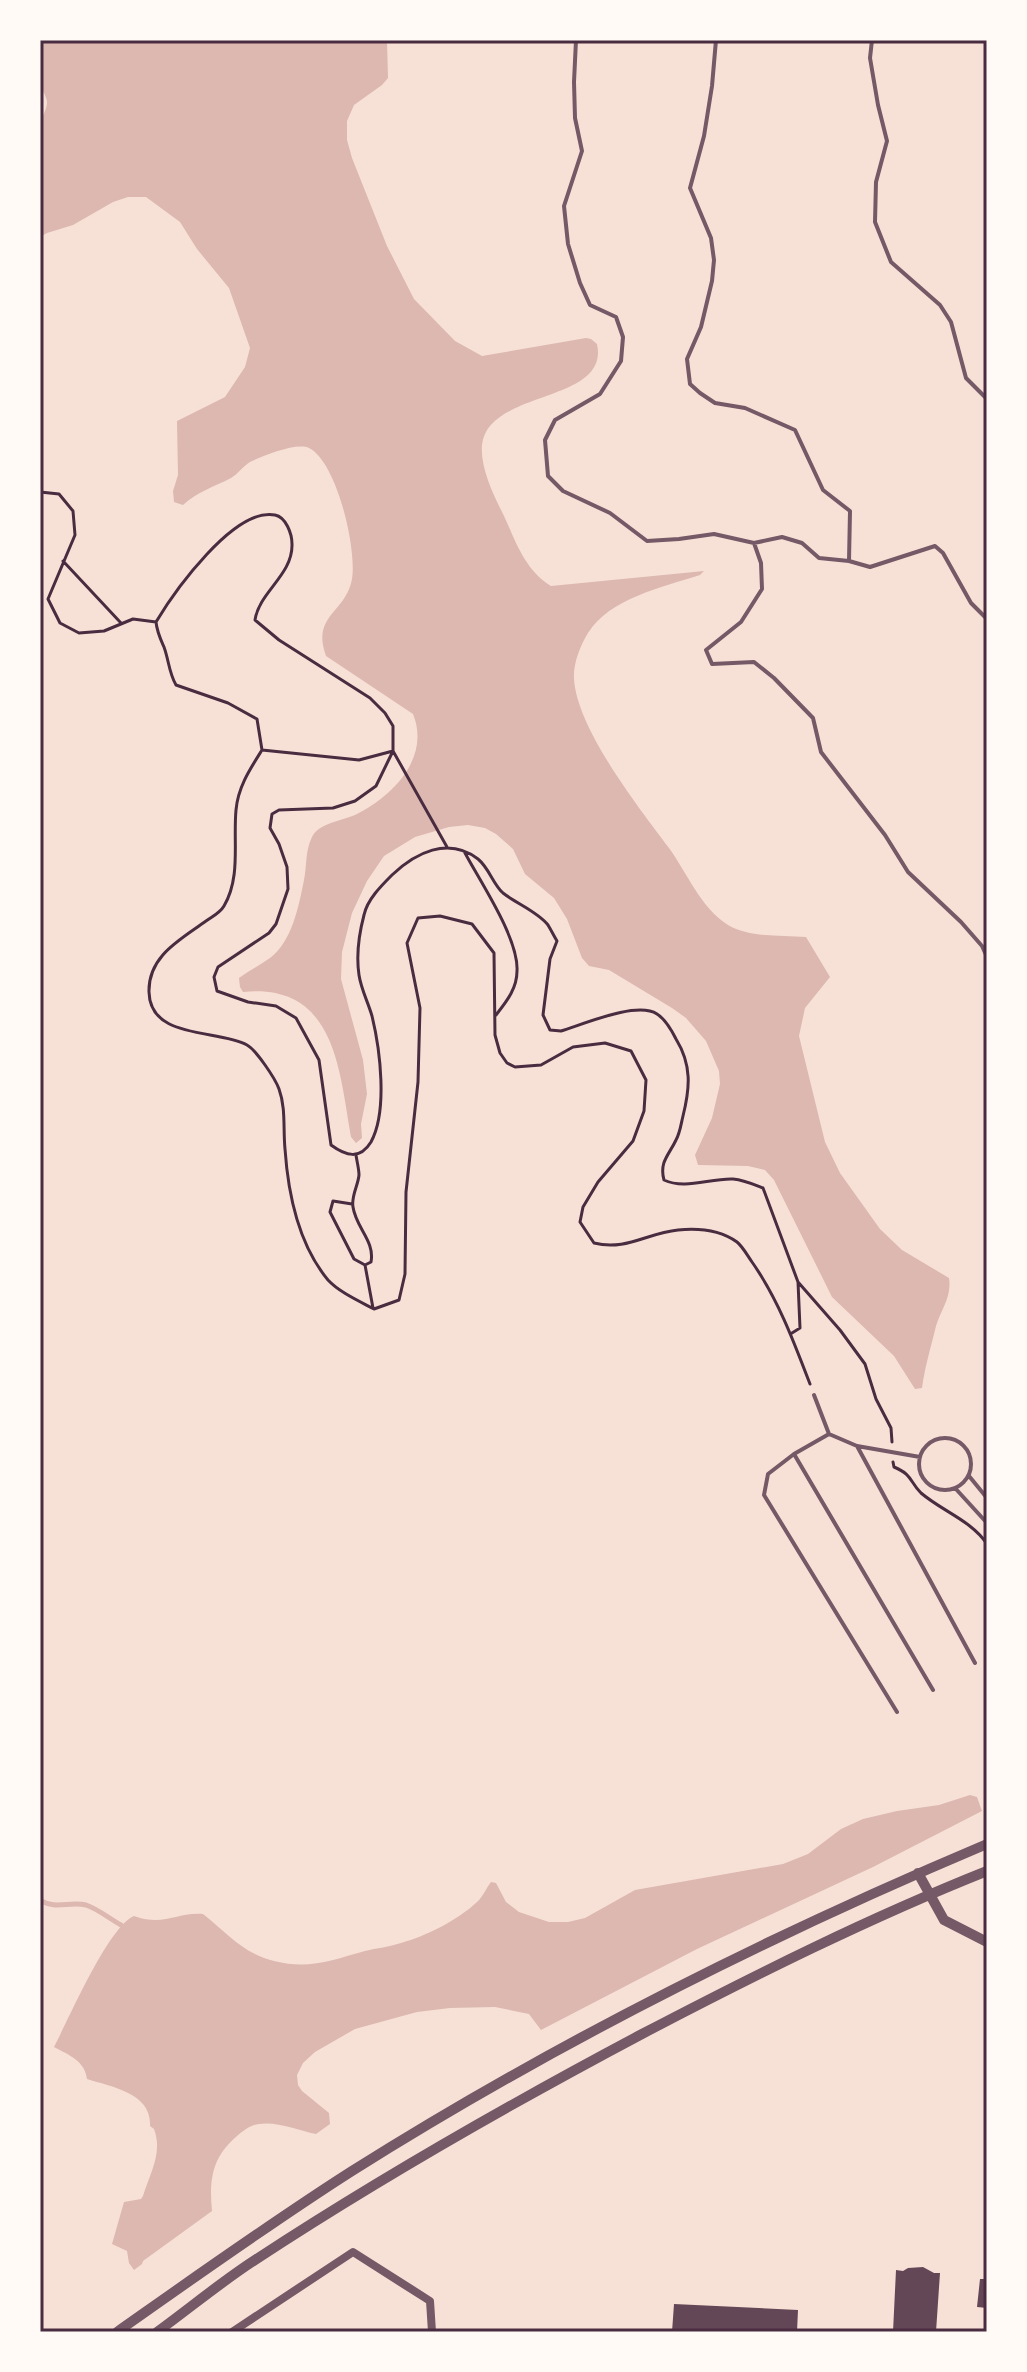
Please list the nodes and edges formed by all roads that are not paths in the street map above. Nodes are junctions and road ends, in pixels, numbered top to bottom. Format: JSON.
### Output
{"nodes":[{"id":1,"x":576,"y":40,"type":"edge"},
{"id":2,"x":716,"y":40,"type":"edge"},
{"id":3,"x":872,"y":40,"type":"edge"},
{"id":4,"x":987,"y":399,"type":"edge"},
{"id":5,"x":754,"y":543,"type":"junction"},
{"id":6,"x":849,"y":561,"type":"junction"},
{"id":7,"x":987,"y":619,"type":"edge"},
{"id":8,"x":987,"y":957,"type":"edge"},
{"id":9,"x":814,"y":1395,"type":"road end"},
{"id":10,"x":829,"y":1434,"type":"junction"},
{"id":11,"x":857,"y":1446,"type":"junction"},
{"id":12,"x":794,"y":1454,"type":"junction"},
{"id":13,"x":920,"y":1457,"type":"junction"},
{"id":14,"x":969,"y":1476,"type":"junction"},
{"id":15,"x":955,"y":1488,"type":"junction"},
{"id":16,"x":987,"y":1498,"type":"edge"},
{"id":17,"x":987,"y":1523,"type":"edge"},
{"id":18,"x":975,"y":1663,"type":"dead end"},
{"id":19,"x":933,"y":1690,"type":"dead end"},
{"id":20,"x":897,"y":1712,"type":"dead end"},
{"id":21,"x":987,"y":1844,"type":"edge"},
{"id":22,"x":987,"y":1871,"type":"edge"},
{"id":23,"x":918,"y":1873,"type":"junction"},
{"id":24,"x":928,"y":1894,"type":"junction"},
{"id":25,"x":987,"y":1942,"type":"edge"},
{"id":26,"x":117,"y":2332,"type":"edge"},
{"id":27,"x":157,"y":2332,"type":"edge"},
{"id":28,"x":232,"y":2332,"type":"edge"},
{"id":29,"x":432,"y":2332,"type":"edge"}],
"edges":[{"from":1,"to":5,"type":"lane"},
{"from":2,"to":6,"type":"lane"},
{"from":3,"to":4,"type":"lane"},
{"from":5,"to":6,"type":"lane"},
{"from":5,"to":8,"type":"lane"},
{"from":6,"to":7,"type":"lane"},
{"from":9,"to":10,"type":"lane"},
{"from":10,"to":11,"type":"lane"},
{"from":10,"to":12,"type":"lane"},
{"from":11,"to":13,"type":"lane"},
{"from":11,"to":18,"type":"lane"},
{"from":12,"to":19,"type":"lane"},
{"from":12,"to":20,"type":"lane"},
{"from":13,"to":14,"type":"lane"},
{"from":13,"to":15,"type":"lane"},
{"from":14,"to":15,"type":"lane"},
{"from":14,"to":16,"type":"lane"},
{"from":15,"to":17,"type":"lane"},
{"from":21,"to":23,"type":"street"},
{"from":22,"to":24,"type":"street"},
{"from":23,"to":24,"type":"street"},
{"from":23,"to":26,"type":"street"},
{"from":24,"to":25,"type":"street"},
{"from":24,"to":27,"type":"street"},
{"from":28,"to":29,"type":"street"}]}
